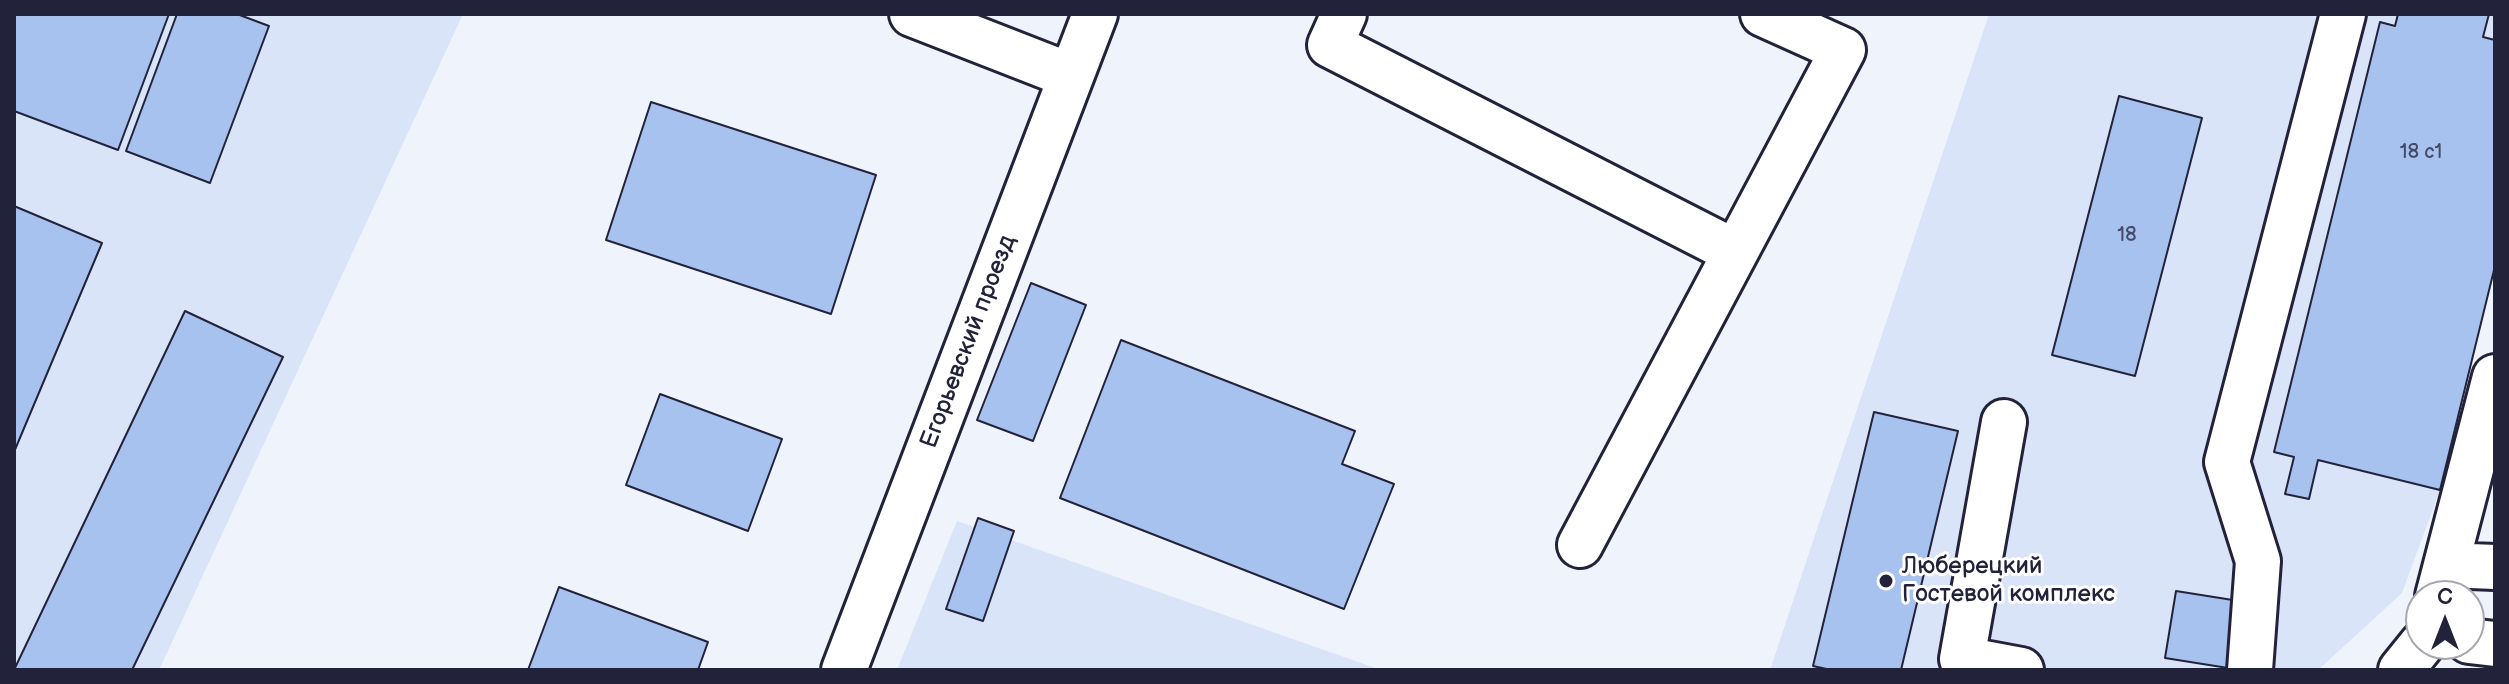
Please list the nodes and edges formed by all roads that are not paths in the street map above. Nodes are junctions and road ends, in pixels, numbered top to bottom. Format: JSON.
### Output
{"nodes":[{"id":1,"x":912,"y":14,"type":"edge"},
{"id":2,"x":1095,"y":14,"type":"edge"},
{"id":3,"x":1344,"y":14,"type":"edge"},
{"id":4,"x":1763,"y":14,"type":"edge"},
{"id":5,"x":2343,"y":14,"type":"edge"},
{"id":6,"x":1071,"y":76,"type":"junction"},
{"id":7,"x":1735,"y":252,"type":"junction"},
{"id":8,"x":2495,"y":377,"type":"edge"},
{"id":9,"x":2004,"y":422,"type":"dead end"},
{"id":10,"x":1580,"y":545,"type":"dead end"},
{"id":11,"x":2495,"y":567,"type":"edge"},
{"id":12,"x":2442,"y":580,"type":"edge"},
{"id":13,"x":2446,"y":580,"type":"edge"},
{"id":14,"x":844,"y":670,"type":"edge"},
{"id":15,"x":2021,"y":670,"type":"edge"},
{"id":16,"x":2250,"y":670,"type":"edge"}],
"edges":[{"from":1,"to":6,"type":"street"},
{"from":2,"to":6,"type":"street","name":"Егорьевский проезд"},
{"from":3,"to":7,"type":"street"},
{"from":4,"to":7,"type":"street"},
{"from":5,"to":16,"type":"street"},
{"from":6,"to":14,"type":"street","name":"Егорьевский проезд"},
{"from":7,"to":10,"type":"street"},
{"from":8,"to":12,"type":"street"},
{"from":9,"to":15,"type":"street"},
{"from":11,"to":13,"type":"street"}]}
